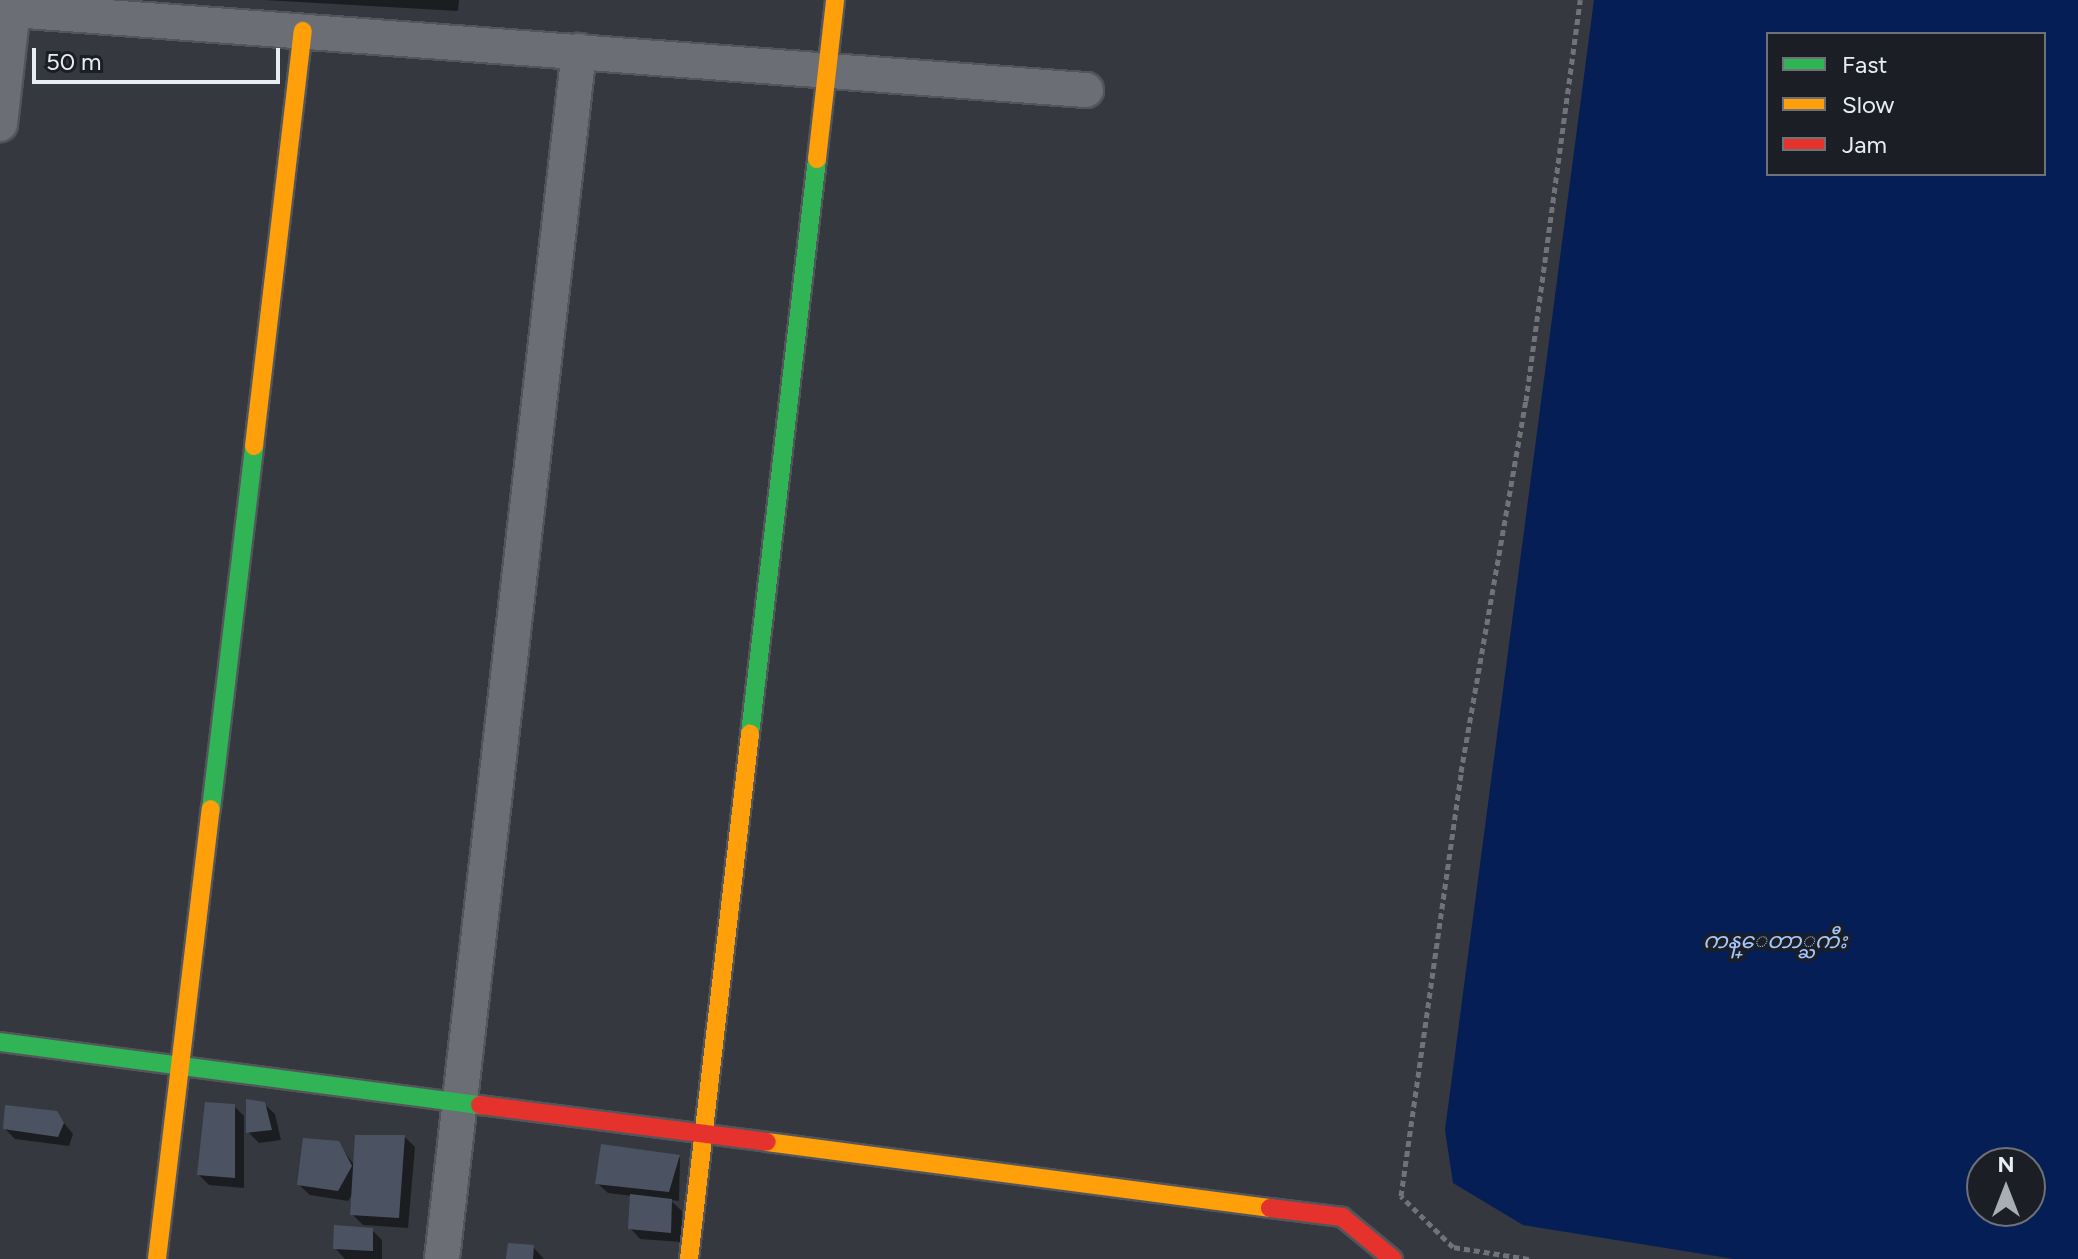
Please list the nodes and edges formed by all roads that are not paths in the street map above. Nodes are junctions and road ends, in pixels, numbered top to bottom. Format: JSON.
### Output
{"nodes":[{"id":1,"x":835,"y":0,"type":"edge"},
{"id":2,"x":9,"y":6,"type":"edge"},
{"id":3,"x":303,"y":31,"type":"junction"},
{"id":4,"x":579,"y":51,"type":"junction"},
{"id":5,"x":827,"y":69,"type":"junction"},
{"id":6,"x":1086,"y":90,"type":"dead end"},
{"id":7,"x":0,"y":124,"type":"edge"},
{"id":8,"x":0,"y":1042,"type":"edge"},
{"id":9,"x":180,"y":1066,"type":"junction"},
{"id":10,"x":461,"y":1102,"type":"junction"},
{"id":11,"x":704,"y":1134,"type":"junction"},
{"id":12,"x":157,"y":1259,"type":"edge"},
{"id":13,"x":442,"y":1259,"type":"edge"},
{"id":14,"x":689,"y":1259,"type":"edge"},
{"id":15,"x":1393,"y":1259,"type":"edge"}],
"edges":[{"from":1,"to":5,"type":"street"},
{"from":2,"to":3,"type":"street"},
{"from":2,"to":7,"type":"street"},
{"from":3,"to":4,"type":"street"},
{"from":3,"to":9,"type":"street"},
{"from":4,"to":5,"type":"street"},
{"from":4,"to":10,"type":"street"},
{"from":5,"to":6,"type":"street"},
{"from":5,"to":11,"type":"street"},
{"from":8,"to":9,"type":"street"},
{"from":9,"to":10,"type":"street"},
{"from":9,"to":12,"type":"street"},
{"from":10,"to":11,"type":"street"},
{"from":10,"to":13,"type":"street"},
{"from":11,"to":14,"type":"street"},
{"from":11,"to":15,"type":"street"}]}
